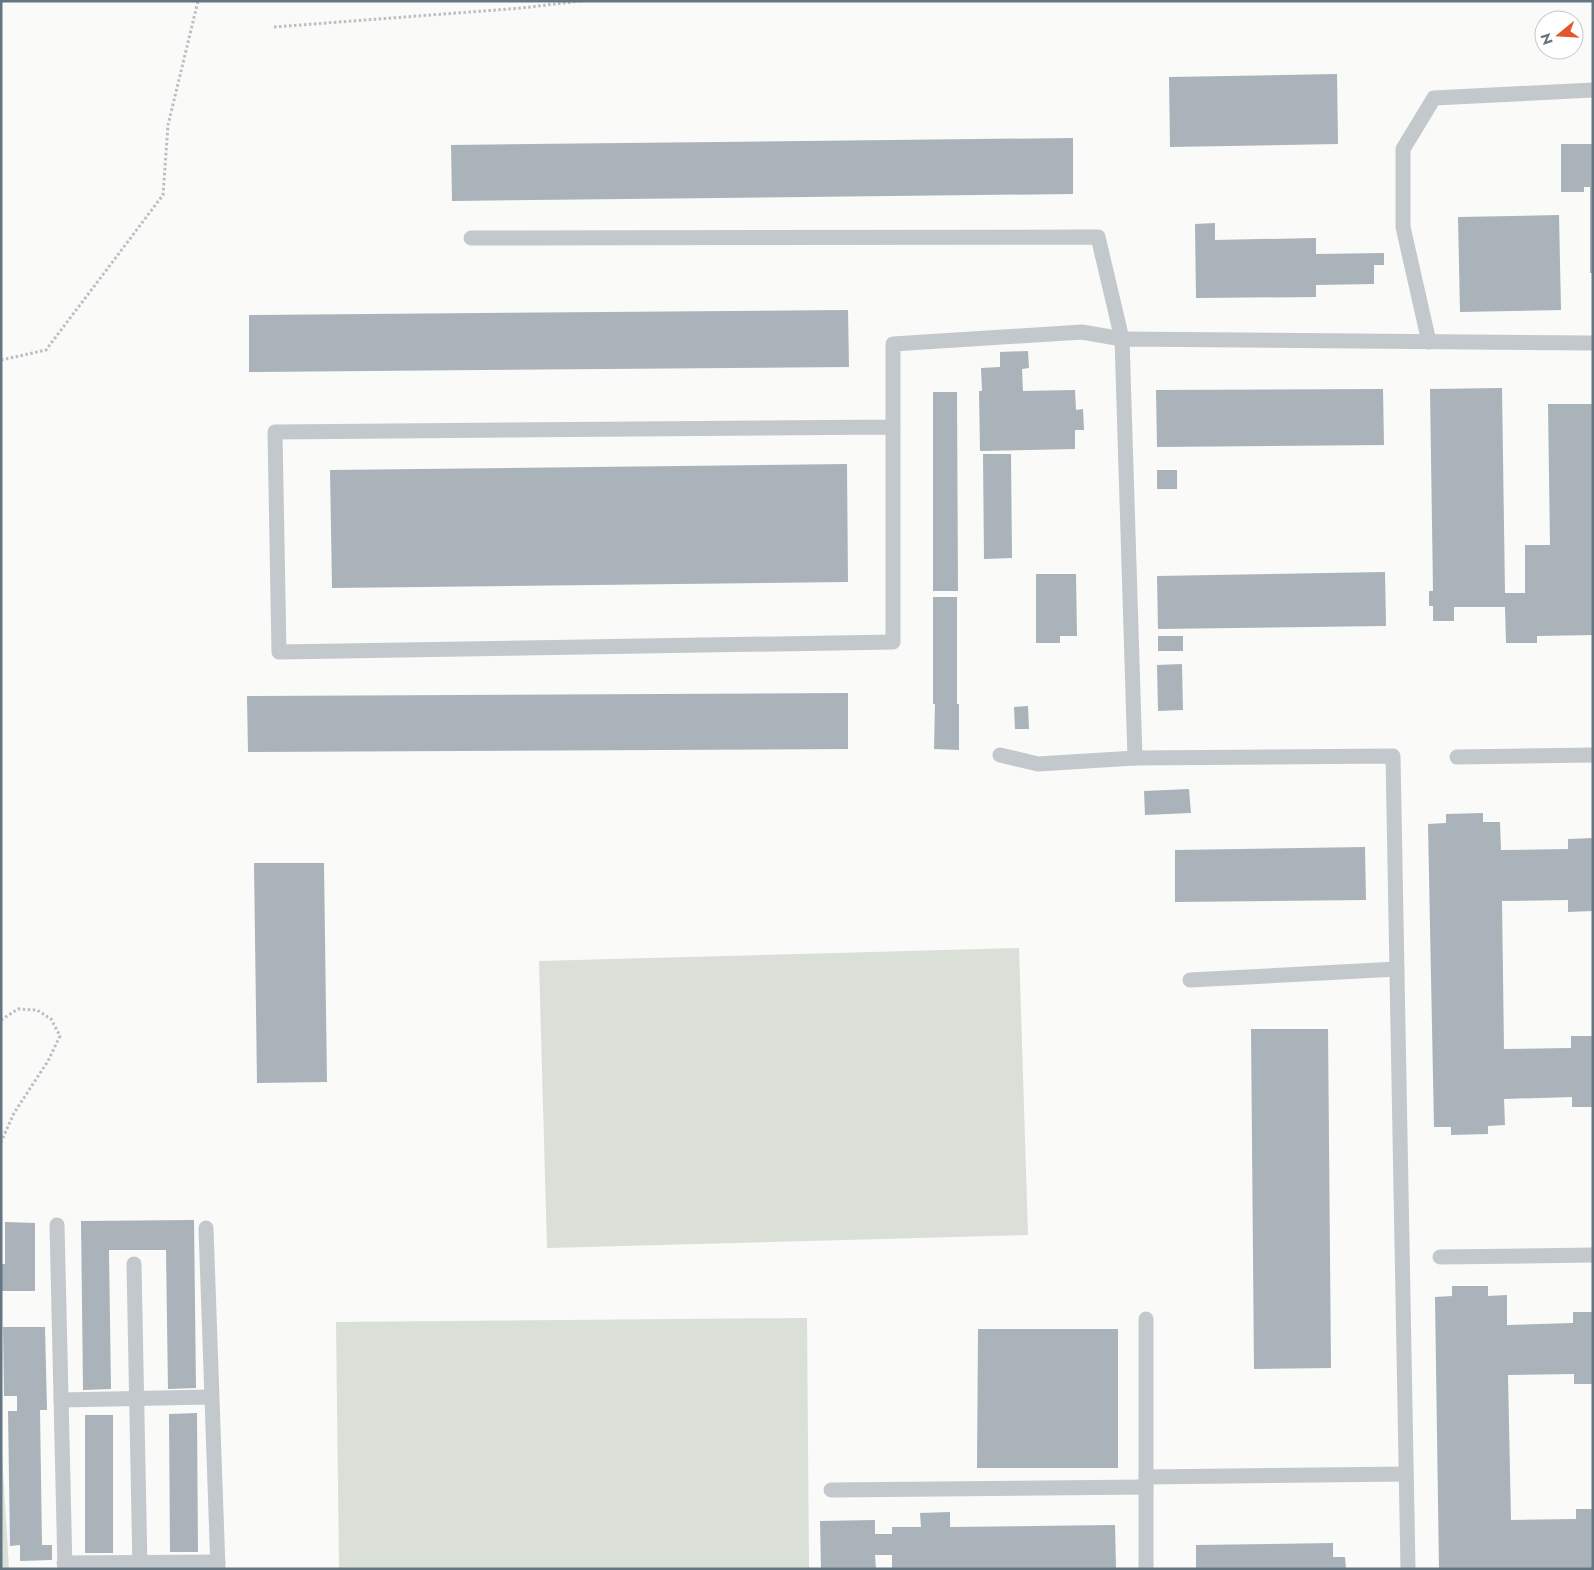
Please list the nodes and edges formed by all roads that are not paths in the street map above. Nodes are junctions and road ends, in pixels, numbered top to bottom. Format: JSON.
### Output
{"nodes":[{"id":1,"x":1593,"y":90,"type":"edge"},
{"id":2,"x":471,"y":238,"type":"dead end"},
{"id":3,"x":1122,"y":339,"type":"junction"},
{"id":4,"x":1430,"y":342,"type":"junction"},
{"id":5,"x":1593,"y":343,"type":"edge"},
{"id":6,"x":893,"y":427,"type":"junction"},
{"id":7,"x":1000,"y":755,"type":"dead end"},
{"id":8,"x":1593,"y":755,"type":"edge"},
{"id":9,"x":1457,"y":757,"type":"dead end"},
{"id":10,"x":1135,"y":758,"type":"junction"},
{"id":11,"x":1397,"y":969,"type":"junction"},
{"id":12,"x":1190,"y":980,"type":"dead end"},
{"id":13,"x":57,"y":1225,"type":"dead end"},
{"id":14,"x":206,"y":1228,"type":"dead end"},
{"id":15,"x":1593,"y":1255,"type":"edge"},
{"id":16,"x":1440,"y":1257,"type":"dead end"},
{"id":17,"x":134,"y":1264,"type":"dead end"},
{"id":18,"x":1146,"y":1319,"type":"dead end"},
{"id":19,"x":211,"y":1397,"type":"junction"},
{"id":20,"x":136,"y":1398,"type":"junction"},
{"id":21,"x":61,"y":1400,"type":"junction"},
{"id":22,"x":1406,"y":1474,"type":"junction"},
{"id":23,"x":1146,"y":1482,"type":"junction"},
{"id":24,"x":831,"y":1490,"type":"dead end"},
{"id":25,"x":64,"y":1566,"type":"edge"},
{"id":26,"x":139,"y":1566,"type":"edge"},
{"id":27,"x":218,"y":1566,"type":"edge"},
{"id":28,"x":1146,"y":1569,"type":"edge"},
{"id":29,"x":1408,"y":1569,"type":"edge"}],
"edges":[{"from":1,"to":4,"type":"lane"},
{"from":2,"to":3,"type":"lane"},
{"from":3,"to":4,"type":"lane"},
{"from":3,"to":6,"type":"lane"},
{"from":3,"to":10,"type":"lane"},
{"from":4,"to":5,"type":"lane"},
{"from":6,"to":6,"type":"lane"},
{"from":7,"to":10,"type":"lane"},
{"from":8,"to":9,"type":"lane"},
{"from":10,"to":11,"type":"lane"},
{"from":11,"to":12,"type":"lane"},
{"from":11,"to":22,"type":"lane"},
{"from":13,"to":21,"type":"lane"},
{"from":14,"to":19,"type":"lane"},
{"from":15,"to":16,"type":"lane"},
{"from":17,"to":20,"type":"lane"},
{"from":18,"to":23,"type":"lane"},
{"from":19,"to":20,"type":"lane"},
{"from":19,"to":27,"type":"lane"},
{"from":20,"to":21,"type":"lane"},
{"from":20,"to":26,"type":"lane"},
{"from":21,"to":25,"type":"lane"},
{"from":22,"to":23,"type":"lane"},
{"from":22,"to":29,"type":"lane"},
{"from":23,"to":24,"type":"lane"},
{"from":23,"to":28,"type":"lane"},
{"from":25,"to":26,"type":"lane"},
{"from":26,"to":27,"type":"lane"}]}
